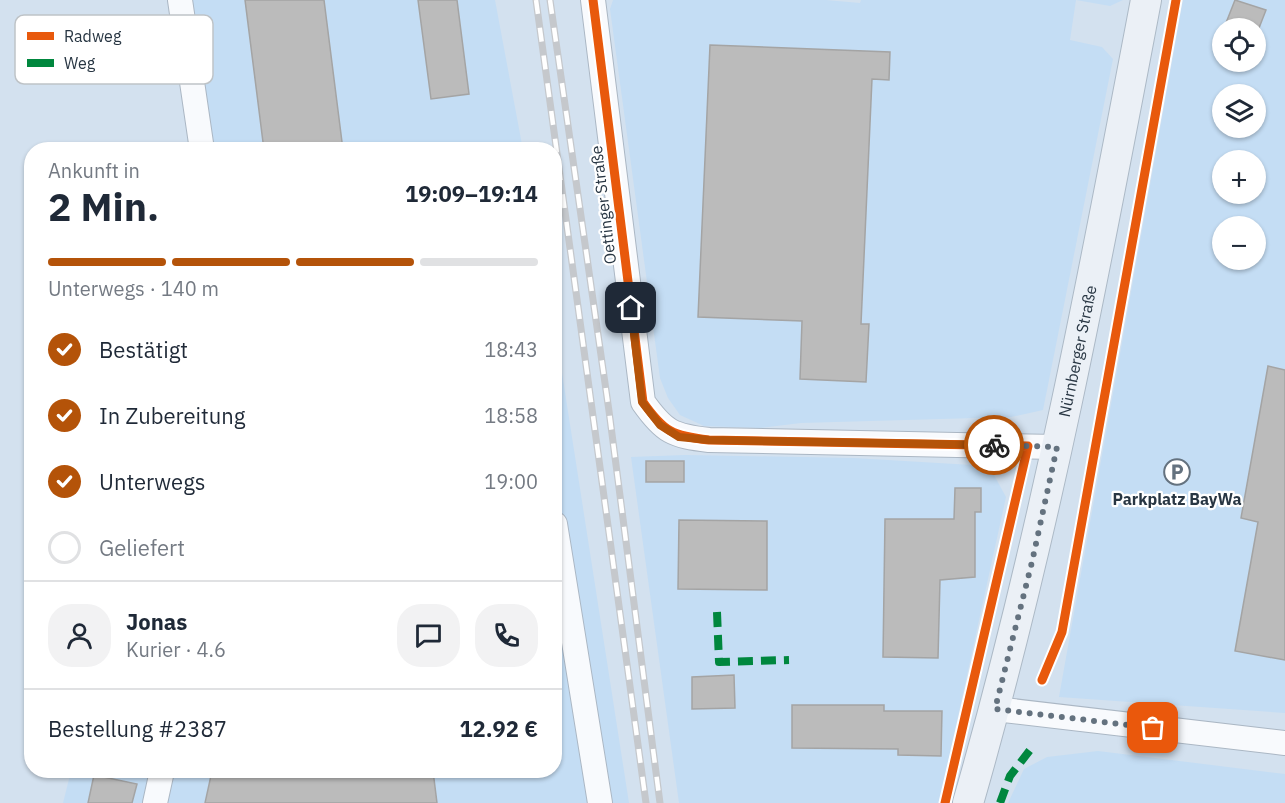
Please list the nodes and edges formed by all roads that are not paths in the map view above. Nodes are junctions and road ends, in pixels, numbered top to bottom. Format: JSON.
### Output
{"nodes":[{"id":1,"x":180,"y":0,"type":"edge"},
{"id":2,"x":593,"y":0,"type":"edge"},
{"id":3,"x":1146,"y":0,"type":"edge"},
{"id":4,"x":182,"y":15,"type":"edge"},
{"id":5,"x":192,"y":84,"type":"edge"},
{"id":6,"x":201,"y":142,"type":"edge"},
{"id":7,"x":1057,"y":447,"type":"junction"},
{"id":8,"x":562,"y":567,"type":"edge"},
{"id":9,"x":995,"y":709,"type":"junction"},
{"id":10,"x":1285,"y":743,"type":"edge"},
{"id":11,"x":160,"y":778,"type":"edge"},
{"id":12,"x":155,"y":803,"type":"edge"},
{"id":13,"x":600,"y":803,"type":"edge"},
{"id":14,"x":968,"y":803,"type":"edge"}],
"edges":[{"from":1,"to":4,"type":"street"},
{"from":2,"to":7,"type":"street","name":"Oettinger Straße"},
{"from":3,"to":7,"type":"main road","name":"Nürnberger Straße"},
{"from":5,"to":6,"type":"street"},
{"from":7,"to":9,"type":"main road","name":"Nürnberger Straße"},
{"from":8,"to":13,"type":"street"},
{"from":9,"to":10,"type":"street"},
{"from":9,"to":14,"type":"main road","name":"Nürnberger Straße"},
{"from":11,"to":12,"type":"street"}]}
